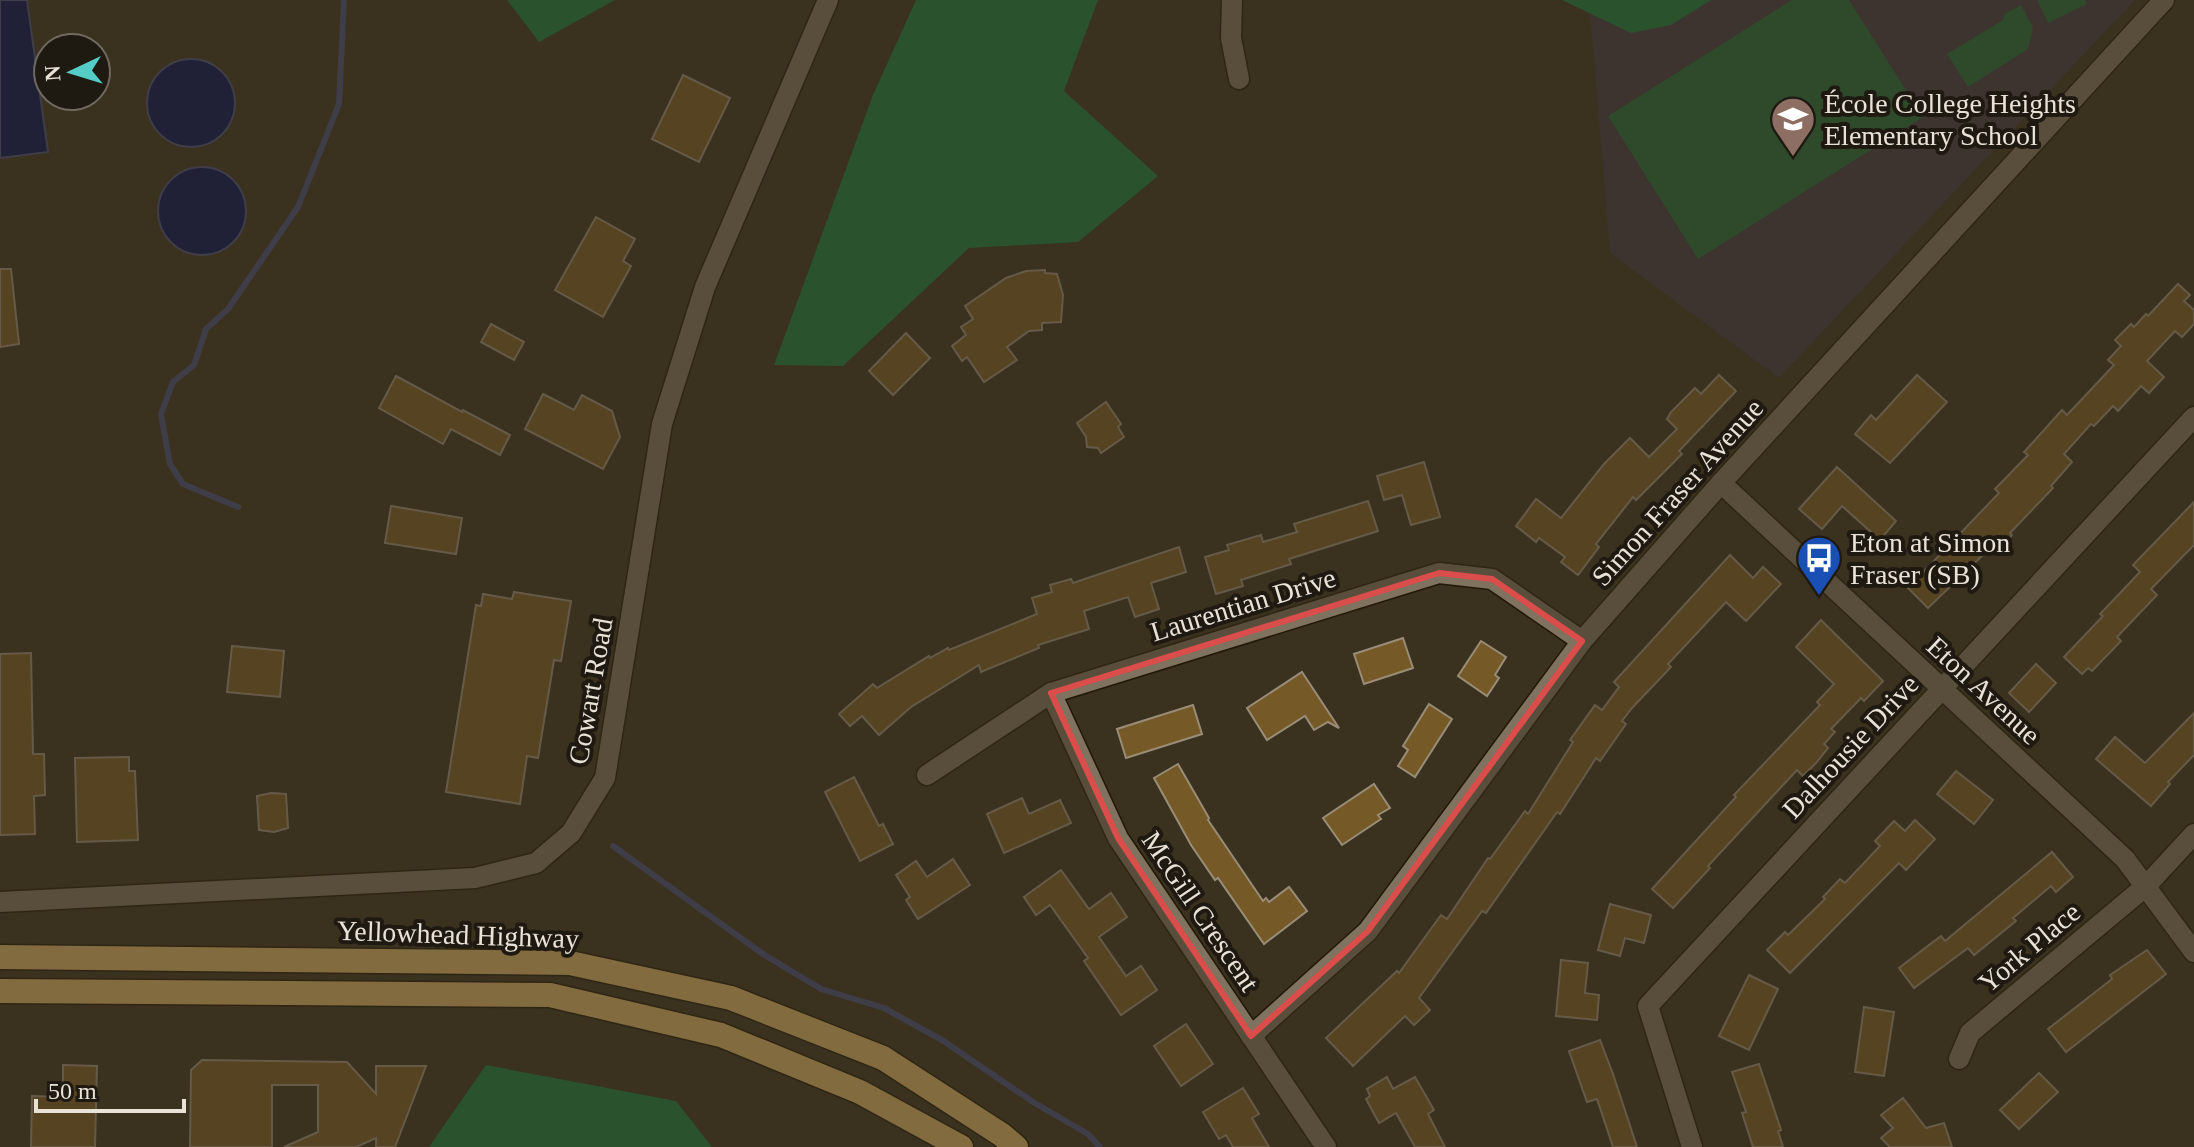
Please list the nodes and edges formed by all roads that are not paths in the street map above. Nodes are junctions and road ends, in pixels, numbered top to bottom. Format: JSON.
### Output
{"nodes":[{"id":1,"x":828,"y":0,"type":"edge"},
{"id":2,"x":1232,"y":0,"type":"edge"},
{"id":3,"x":2164,"y":0,"type":"edge"},
{"id":4,"x":1239,"y":79,"type":"dead end"},
{"id":5,"x":2194,"y":417,"type":"edge"},
{"id":6,"x":1721,"y":483,"type":"junction"},
{"id":7,"x":1582,"y":641,"type":"junction"},
{"id":8,"x":1942,"y":688,"type":"junction"},
{"id":9,"x":1051,"y":693,"type":"junction"},
{"id":10,"x":927,"y":775,"type":"dead end"},
{"id":11,"x":2194,"y":834,"type":"edge"},
{"id":12,"x":2146,"y":886,"type":"junction"},
{"id":13,"x":0,"y":902,"type":"edge"},
{"id":14,"x":2194,"y":952,"type":"edge"},
{"id":15,"x":0,"y":957,"type":"edge"},
{"id":16,"x":0,"y":991,"type":"edge"},
{"id":17,"x":1251,"y":1036,"type":"junction"},
{"id":18,"x":1959,"y":1059,"type":"dead end"},
{"id":19,"x":961,"y":1147,"type":"edge"},
{"id":20,"x":1016,"y":1147,"type":"edge"},
{"id":21,"x":1326,"y":1147,"type":"edge"},
{"id":22,"x":1692,"y":1147,"type":"edge"}],
"edges":[{"from":1,"to":13,"type":"street","name":"Cowart Road"},
{"from":2,"to":4,"type":"street"},
{"from":3,"to":6,"type":"street","name":"Simon Fraser Avenue"},
{"from":5,"to":8,"type":"street","name":"Dalhousie Drive"},
{"from":6,"to":7,"type":"street","name":"Simon Fraser Avenue"},
{"from":6,"to":8,"type":"street","name":"Eton Avenue"},
{"from":7,"to":9,"type":"street","name":"Laurentian Drive"},
{"from":7,"to":17,"type":"street","name":"Simon Fraser Avenue"},
{"from":8,"to":12,"type":"street","name":"Eton Avenue"},
{"from":8,"to":22,"type":"street","name":"Dalhousie Drive"},
{"from":9,"to":10,"type":"street","name":"Laurentian Drive"},
{"from":9,"to":17,"type":"street","name":"McGill Crescent"},
{"from":11,"to":12,"type":"street","name":"York Place"},
{"from":12,"to":14,"type":"street","name":"Eton Avenue"},
{"from":12,"to":18,"type":"street","name":"York Place"},
{"from":15,"to":20,"type":"highway","name":"Yellowhead Highway"},
{"from":16,"to":19,"type":"highway","name":"Yellowhead Highway"},
{"from":17,"to":21,"type":"street","name":"McGill Crescent"}]}
